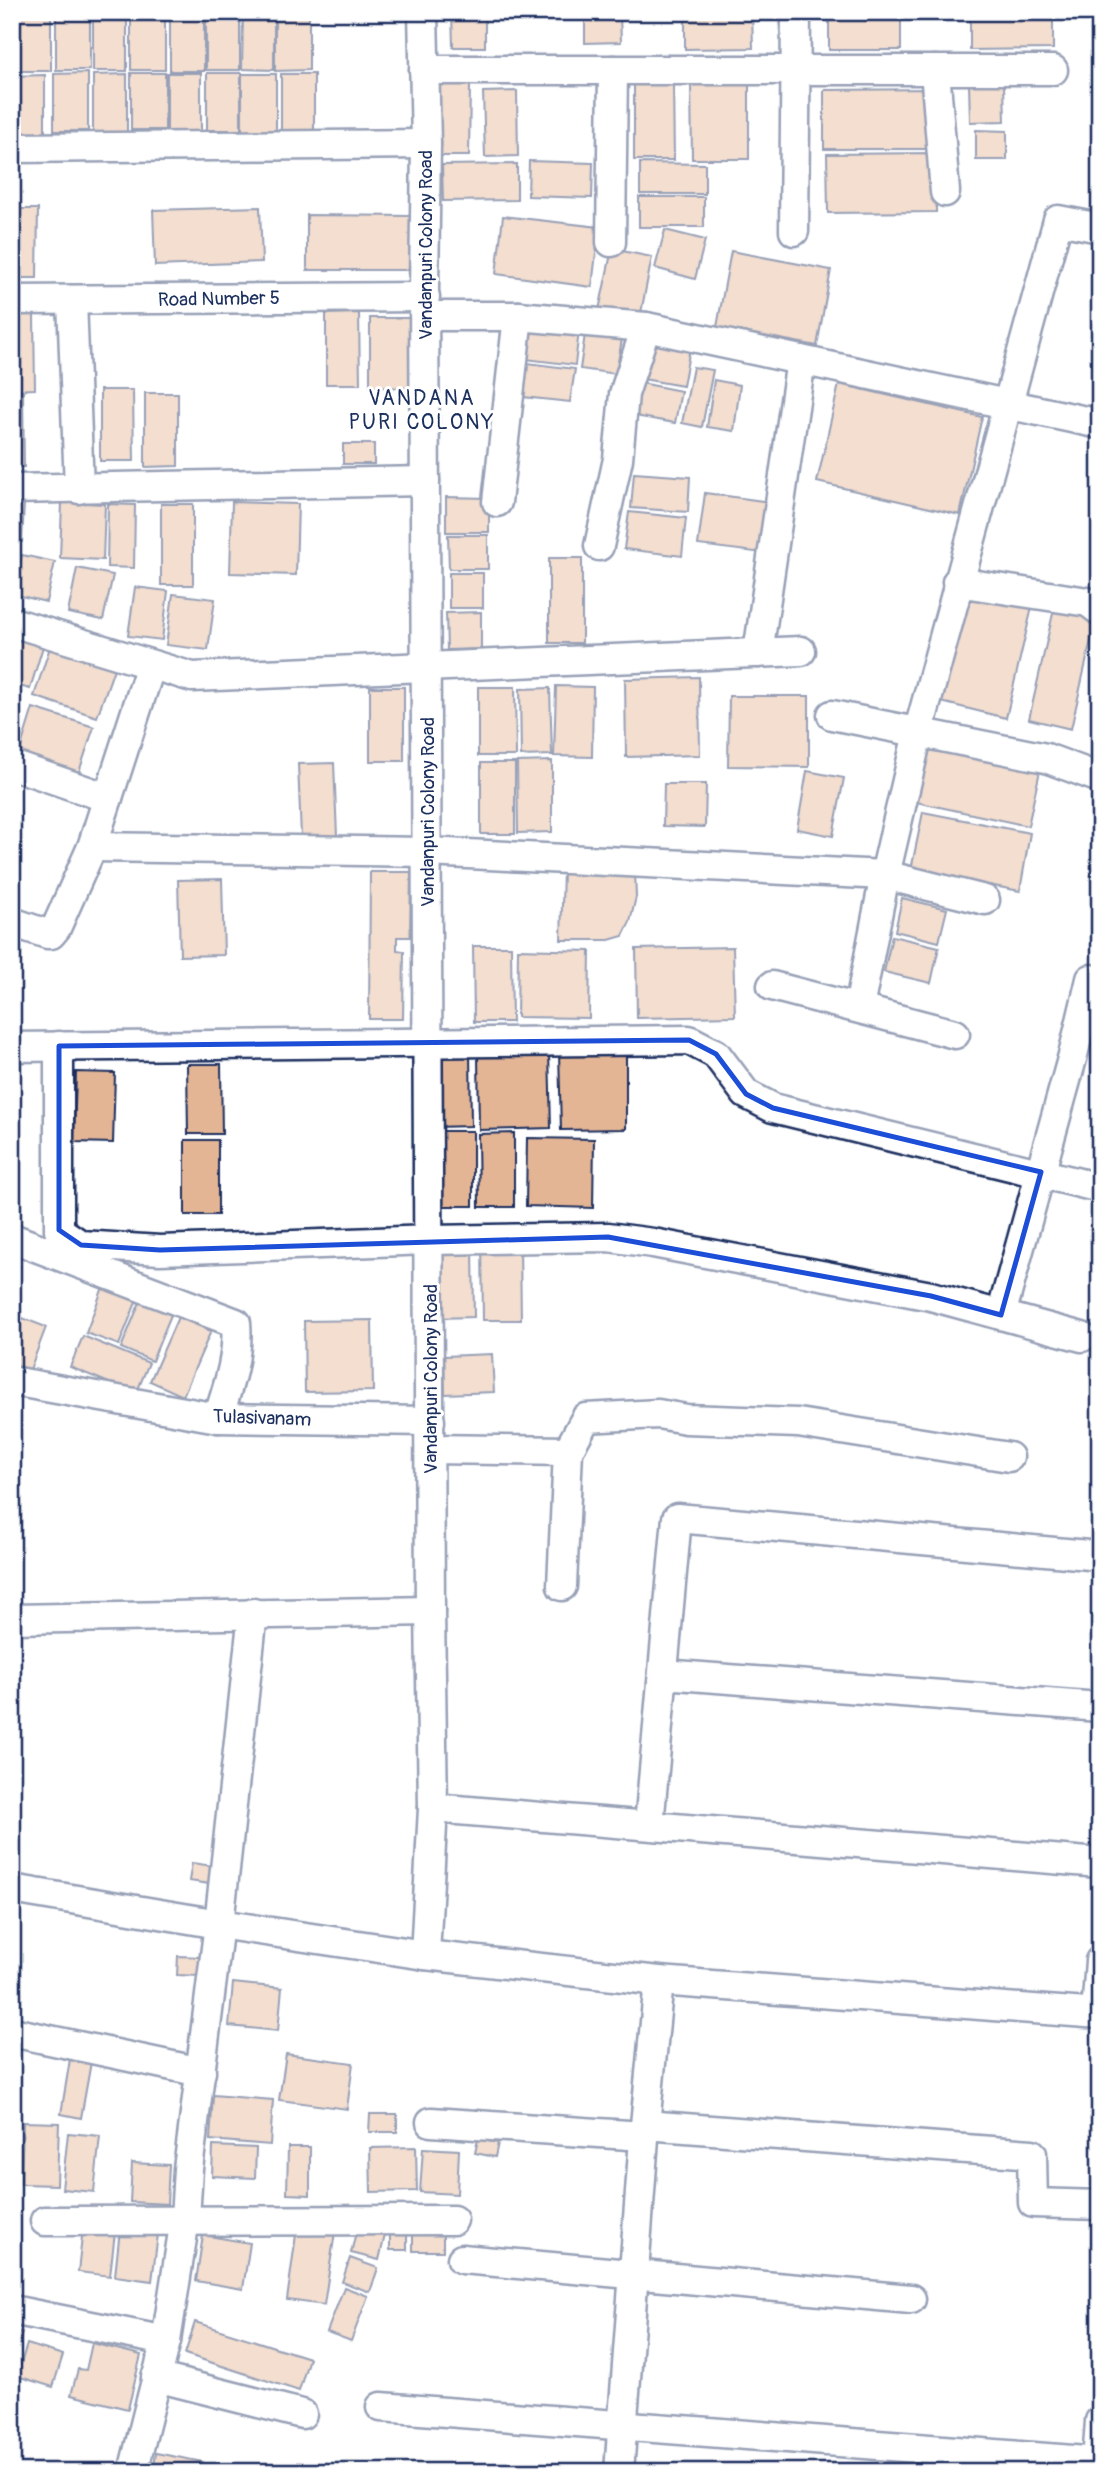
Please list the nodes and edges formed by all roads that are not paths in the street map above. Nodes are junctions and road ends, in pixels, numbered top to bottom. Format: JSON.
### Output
{"nodes":[{"id":1,"x":423,"y":12,"type":"edge"},
{"id":2,"x":796,"y":12,"type":"edge"},
{"id":3,"x":424,"y":70,"type":"junction"},
{"id":4,"x":612,"y":70,"type":"junction"},
{"id":5,"x":936,"y":70,"type":"junction"},
{"id":6,"x":795,"y":71,"type":"junction"},
{"id":7,"x":1053,"y":71,"type":"dead end"},
{"id":8,"x":426,"y":144,"type":"junction"},
{"id":9,"x":12,"y":148,"type":"edge"},
{"id":10,"x":945,"y":192,"type":"dead end"},
{"id":11,"x":1100,"y":228,"type":"edge"},
{"id":12,"x":794,"y":231,"type":"dead end"},
{"id":13,"x":611,"y":242,"type":"dead end"},
{"id":14,"x":12,"y":300,"type":"edge"},
{"id":15,"x":72,"y":300,"type":"junction"},
{"id":16,"x":425,"y":306,"type":"junction"},
{"id":17,"x":519,"y":316,"type":"junction"},
{"id":18,"x":646,"y":327,"type":"junction"},
{"id":19,"x":801,"y":360,"type":"junction"},
{"id":20,"x":1008,"y":404,"type":"junction"},
{"id":21,"x":1100,"y":424,"type":"edge"},
{"id":22,"x":425,"y":481,"type":"junction"},
{"id":23,"x":12,"y":488,"type":"edge"},
{"id":24,"x":79,"y":489,"type":"junction"},
{"id":25,"x":497,"y":502,"type":"dead end"},
{"id":26,"x":599,"y":546,"type":"dead end"},
{"id":27,"x":957,"y":582,"type":"junction"},
{"id":28,"x":1100,"y":611,"type":"edge"},
{"id":29,"x":12,"y":622,"type":"edge"},
{"id":30,"x":801,"y":651,"type":"dead end"},
{"id":31,"x":758,"y":653,"type":"junction"},
{"id":32,"x":151,"y":665,"type":"junction"},
{"id":33,"x":426,"y":667,"type":"junction"},
{"id":34,"x":832,"y":715,"type":"dead end"},
{"id":35,"x":918,"y":733,"type":"junction"},
{"id":36,"x":12,"y":765,"type":"edge"},
{"id":37,"x":1100,"y":778,"type":"edge"},
{"id":38,"x":108,"y":798,"type":"junction"},
{"id":39,"x":92,"y":847,"type":"junction"},
{"id":40,"x":427,"y":852,"type":"junction"},
{"id":41,"x":885,"y":875,"type":"junction"},
{"id":42,"x":985,"y":900,"type":"dead end"},
{"id":43,"x":12,"y":922,"type":"edge"},
{"id":44,"x":1091,"y":979,"type":"dead end"},
{"id":45,"x":772,"y":986,"type":"dead end"},
{"id":46,"x":859,"y":1008,"type":"junction"},
{"id":47,"x":956,"y":1034,"type":"dead end"},
{"id":48,"x":428,"y":1042,"type":"junction"},
{"id":49,"x":59,"y":1046,"type":"junction"},
{"id":50,"x":12,"y":1047,"type":"edge"},
{"id":51,"x":1041,"y":1172,"type":"junction"},
{"id":52,"x":1100,"y":1188,"type":"edge"},
{"id":53,"x":12,"y":1238,"type":"edge"},
{"id":54,"x":429,"y":1240,"type":"junction"},
{"id":55,"x":1001,"y":1315,"type":"junction"},
{"id":56,"x":1082,"y":1337,"type":"dead end"},
{"id":57,"x":12,"y":1381,"type":"edge"},
{"id":58,"x":218,"y":1418,"type":"junction"},
{"id":59,"x":430,"y":1421,"type":"junction"},
{"id":60,"x":430,"y":1449,"type":"junction"},
{"id":61,"x":568,"y":1451,"type":"junction"},
{"id":62,"x":1009,"y":1457,"type":"dead end"},
{"id":63,"x":1100,"y":1556,"type":"edge"},
{"id":64,"x":562,"y":1586,"type":"dead end"},
{"id":65,"x":430,"y":1611,"type":"junction"},
{"id":66,"x":253,"y":1613,"type":"junction"},
{"id":67,"x":12,"y":1619,"type":"edge"},
{"id":68,"x":663,"y":1675,"type":"junction"},
{"id":69,"x":1100,"y":1707,"type":"edge"},
{"id":70,"x":433,"y":1808,"type":"junction"},
{"id":71,"x":649,"y":1825,"type":"junction"},
{"id":72,"x":1100,"y":1863,"type":"edge"},
{"id":73,"x":12,"y":1889,"type":"edge"},
{"id":74,"x":219,"y":1924,"type":"junction"},
{"id":75,"x":425,"y":1955,"type":"junction"},
{"id":76,"x":1100,"y":1961,"type":"edge"},
{"id":77,"x":659,"y":1981,"type":"junction"},
{"id":78,"x":1098,"y":2013,"type":"edge"},
{"id":79,"x":12,"y":2032,"type":"edge"},
{"id":80,"x":201,"y":2071,"type":"junction"},
{"id":81,"x":431,"y":2122,"type":"dead end"},
{"id":82,"x":645,"y":2130,"type":"junction"},
{"id":83,"x":1100,"y":2205,"type":"edge"},
{"id":84,"x":185,"y":2219,"type":"junction"},
{"id":85,"x":453,"y":2220,"type":"dead end"},
{"id":86,"x":45,"y":2221,"type":"dead end"},
{"id":87,"x":462,"y":2259,"type":"dead end"},
{"id":88,"x":634,"y":2276,"type":"junction"},
{"id":89,"x":911,"y":2299,"type":"dead end"},
{"id":90,"x":12,"y":2310,"type":"edge"},
{"id":91,"x":166,"y":2341,"type":"junction"},
{"id":92,"x":156,"y":2377,"type":"junction"},
{"id":93,"x":381,"y":2407,"type":"dead end"},
{"id":94,"x":302,"y":2414,"type":"dead end"},
{"id":95,"x":1100,"y":2421,"type":"edge"},
{"id":96,"x":622,"y":2424,"type":"junction"},
{"id":97,"x":1098,"y":2462,"type":"edge"},
{"id":98,"x":133,"y":2472,"type":"edge"},
{"id":99,"x":619,"y":2472,"type":"edge"}],
"edges":[{"from":1,"to":3,"type":"street","name":"Vandanpuri Colony Road"},
{"from":2,"to":6,"type":"street"},
{"from":3,"to":4,"type":"street"},
{"from":3,"to":8,"type":"street","name":"Vandanpuri Colony Road"},
{"from":4,"to":6,"type":"street"},
{"from":4,"to":13,"type":"street"},
{"from":5,"to":6,"type":"street"},
{"from":5,"to":7,"type":"street"},
{"from":5,"to":10,"type":"street"},
{"from":6,"to":12,"type":"street"},
{"from":8,"to":9,"type":"street"},
{"from":8,"to":16,"type":"street","name":"Vandanpuri Colony Road"},
{"from":11,"to":20,"type":"street"},
{"from":14,"to":15,"type":"street","name":"Road Number 5"},
{"from":15,"to":16,"type":"street","name":"Road Number 5"},
{"from":15,"to":24,"type":"street"},
{"from":16,"to":17,"type":"street","name":"Road Number 5"},
{"from":16,"to":22,"type":"street","name":"Vandanpuri Colony Road"},
{"from":17,"to":18,"type":"street","name":"Road Number 5"},
{"from":17,"to":25,"type":"street"},
{"from":18,"to":19,"type":"street","name":"Road Number 5"},
{"from":18,"to":26,"type":"street"},
{"from":19,"to":20,"type":"street","name":"Road Number 5"},
{"from":19,"to":31,"type":"street"},
{"from":20,"to":21,"type":"street","name":"Road Number 5"},
{"from":20,"to":27,"type":"street"},
{"from":22,"to":24,"type":"street"},
{"from":22,"to":33,"type":"street","name":"Vandanpuri Colony Road"},
{"from":23,"to":24,"type":"street"},
{"from":27,"to":28,"type":"street"},
{"from":27,"to":35,"type":"street"},
{"from":29,"to":32,"type":"street"},
{"from":30,"to":31,"type":"street"},
{"from":31,"to":33,"type":"street"},
{"from":32,"to":33,"type":"street"},
{"from":32,"to":38,"type":"street"},
{"from":33,"to":40,"type":"street","name":"Vandanpuri Colony Road"},
{"from":34,"to":35,"type":"street"},
{"from":35,"to":37,"type":"street"},
{"from":35,"to":41,"type":"street"},
{"from":36,"to":38,"type":"street"},
{"from":38,"to":39,"type":"street"},
{"from":39,"to":40,"type":"street"},
{"from":39,"to":43,"type":"street"},
{"from":40,"to":41,"type":"street"},
{"from":40,"to":48,"type":"street","name":"Vandanpuri Colony Road"},
{"from":41,"to":42,"type":"street"},
{"from":41,"to":46,"type":"street"},
{"from":44,"to":51,"type":"street"},
{"from":45,"to":46,"type":"street"},
{"from":46,"to":47,"type":"street"},
{"from":48,"to":49,"type":"street"},
{"from":48,"to":51,"type":"street"},
{"from":48,"to":54,"type":"street","name":"Vandanpuri Colony Road"},
{"from":49,"to":50,"type":"street"},
{"from":49,"to":54,"type":"street"},
{"from":51,"to":52,"type":"street"},
{"from":51,"to":55,"type":"street"},
{"from":53,"to":58,"type":"street"},
{"from":54,"to":55,"type":"street"},
{"from":54,"to":59,"type":"street","name":"Vandanpuri Colony Road"},
{"from":55,"to":56,"type":"street"},
{"from":57,"to":58,"type":"street","name":"Tulasivanam"},
{"from":58,"to":59,"type":"street","name":"Tulasivanam"},
{"from":59,"to":60,"type":"street","name":"Vandanpuri Colony Road"},
{"from":60,"to":61,"type":"street"},
{"from":60,"to":65,"type":"street","name":"Vandanpuri Colony Road"},
{"from":61,"to":62,"type":"street"},
{"from":61,"to":64,"type":"street"},
{"from":63,"to":68,"type":"street"},
{"from":65,"to":66,"type":"street"},
{"from":65,"to":70,"type":"street","name":"Vandanpuri Colony Road"},
{"from":66,"to":67,"type":"street"},
{"from":66,"to":74,"type":"street"},
{"from":68,"to":69,"type":"street"},
{"from":68,"to":71,"type":"street"},
{"from":70,"to":71,"type":"street"},
{"from":70,"to":75,"type":"street","name":"Vandanpuri Colony Road"},
{"from":71,"to":72,"type":"street"},
{"from":73,"to":74,"type":"street"},
{"from":74,"to":75,"type":"street"},
{"from":74,"to":80,"type":"street"},
{"from":75,"to":77,"type":"street"},
{"from":76,"to":78,"type":"street"},
{"from":77,"to":78,"type":"street"},
{"from":77,"to":82,"type":"street"},
{"from":79,"to":80,"type":"street"},
{"from":80,"to":84,"type":"street"},
{"from":81,"to":82,"type":"street"},
{"from":82,"to":83,"type":"street"},
{"from":82,"to":88,"type":"street"},
{"from":84,"to":85,"type":"street"},
{"from":84,"to":86,"type":"street"},
{"from":84,"to":91,"type":"street"},
{"from":87,"to":88,"type":"street"},
{"from":88,"to":89,"type":"street"},
{"from":88,"to":96,"type":"street"},
{"from":90,"to":91,"type":"street"},
{"from":91,"to":92,"type":"street"},
{"from":92,"to":94,"type":"street"},
{"from":92,"to":98,"type":"street"},
{"from":93,"to":96,"type":"street"},
{"from":95,"to":97,"type":"street"},
{"from":96,"to":97,"type":"street"},
{"from":96,"to":99,"type":"street"}]}
